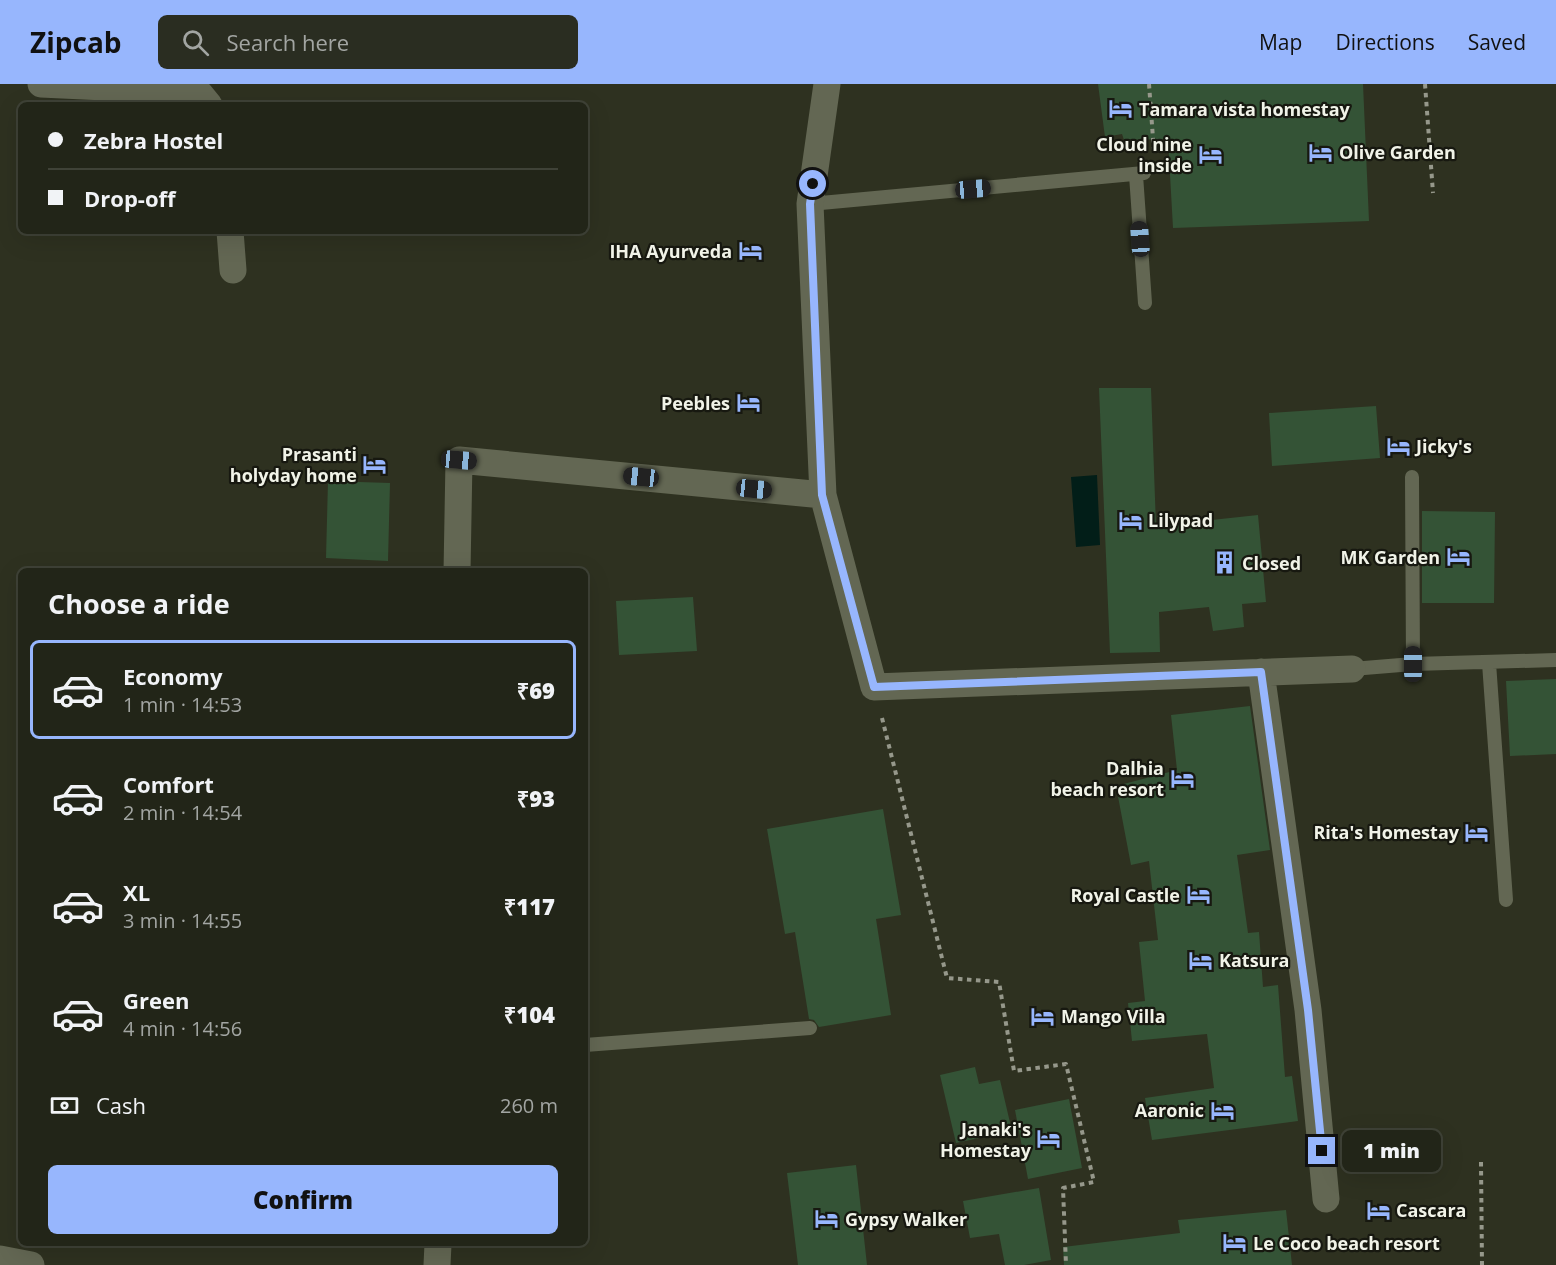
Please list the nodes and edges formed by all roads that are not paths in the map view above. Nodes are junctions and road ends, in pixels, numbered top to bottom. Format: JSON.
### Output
{"nodes":[{"id":1,"x":41,"y":84,"type":"edge"},
{"id":2,"x":826,"y":84,"type":"edge"},
{"id":3,"x":204,"y":94,"type":"edge"},
{"id":4,"x":810,"y":204,"type":"junction"},
{"id":5,"x":230,"y":234,"type":"edge"},
{"id":6,"x":233,"y":270,"type":"dead end"},
{"id":7,"x":1145,"y":303,"type":"dead end"},
{"id":8,"x":1412,"y":477,"type":"dead end"},
{"id":9,"x":822,"y":495,"type":"junction"},
{"id":10,"x":457,"y":568,"type":"edge"},
{"id":11,"x":1556,"y":660,"type":"edge"},
{"id":12,"x":1489,"y":663,"type":"junction"},
{"id":13,"x":1413,"y":664,"type":"junction"},
{"id":14,"x":1352,"y":669,"type":"joint"},
{"id":15,"x":1261,"y":672,"type":"junction"},
{"id":16,"x":1506,"y":900,"type":"dead end"},
{"id":17,"x":810,"y":1028,"type":"dead end"},
{"id":18,"x":588,"y":1045,"type":"edge"},
{"id":19,"x":1326,"y":1199,"type":"dead end"},
{"id":20,"x":438,"y":1246,"type":"edge"},
{"id":21,"x":0,"y":1259,"type":"edge"},
{"id":22,"x":31,"y":1265,"type":"edge"},
{"id":23,"x":437,"y":1265,"type":"edge"}],
"edges":[{"from":1,"to":3,"type":"street"},
{"from":2,"to":4,"type":"street"},
{"from":4,"to":7,"type":"lane"},
{"from":4,"to":9,"type":"street"},
{"from":5,"to":6,"type":"street"},
{"from":8,"to":13,"type":"lane"},
{"from":9,"to":10,"type":"street"},
{"from":9,"to":15,"type":"street"},
{"from":11,"to":12,"type":"lane"},
{"from":12,"to":13,"type":"lane"},
{"from":12,"to":16,"type":"lane"},
{"from":13,"to":14,"type":"lane"},
{"from":14,"to":15,"type":"street"},
{"from":15,"to":19,"type":"street"},
{"from":17,"to":18,"type":"lane"},
{"from":20,"to":23,"type":"street"},
{"from":21,"to":22,"type":"street"}]}
